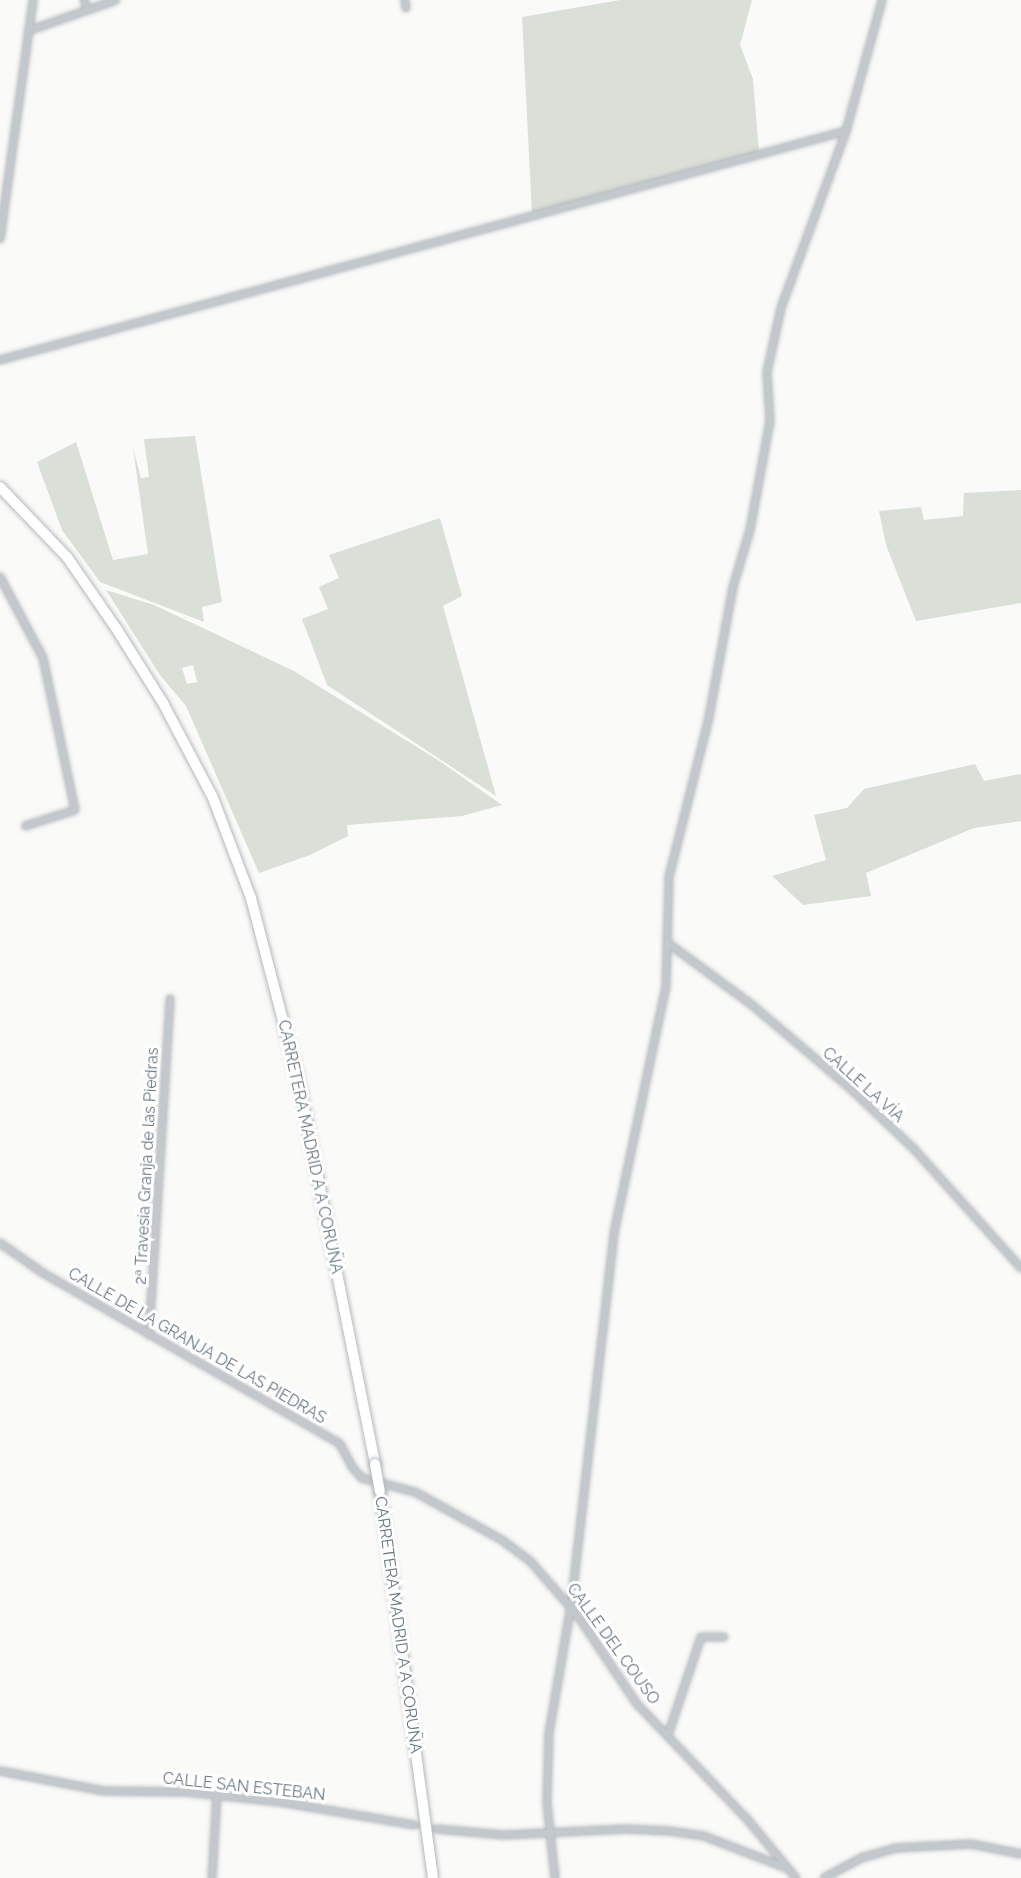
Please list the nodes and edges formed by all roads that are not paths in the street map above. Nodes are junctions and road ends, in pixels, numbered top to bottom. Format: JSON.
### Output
{"nodes":[{"id":1,"x":33,"y":0,"type":"edge"},
{"id":2,"x":84,"y":0,"type":"edge"},
{"id":3,"x":116,"y":0,"type":"edge"},
{"id":4,"x":405,"y":0,"type":"edge"},
{"id":5,"x":882,"y":0,"type":"edge"},
{"id":6,"x":406,"y":8,"type":"dead end"},
{"id":7,"x":88,"y":10,"type":"junction"},
{"id":8,"x":28,"y":31,"type":"junction"},
{"id":9,"x":846,"y":131,"type":"junction"},
{"id":10,"x":0,"y":238,"type":"edge"},
{"id":11,"x":0,"y":360,"type":"edge"},
{"id":12,"x":0,"y":487,"type":"edge"},
{"id":13,"x":0,"y":576,"type":"edge"},
{"id":14,"x":25,"y":826,"type":"dead end"},
{"id":15,"x":668,"y":943,"type":"junction"},
{"id":16,"x":170,"y":999,"type":"dead end"},
{"id":17,"x":0,"y":1243,"type":"edge"},
{"id":18,"x":1021,"y":1268,"type":"edge"},
{"id":19,"x":149,"y":1335,"type":"junction"},
{"id":20,"x":370,"y":1480,"type":"joint"},
{"id":21,"x":571,"y":1606,"type":"junction"},
{"id":22,"x":724,"y":1636,"type":"dead end"},
{"id":23,"x":668,"y":1736,"type":"junction"},
{"id":24,"x":0,"y":1771,"type":"edge"},
{"id":25,"x":217,"y":1795,"type":"junction"},
{"id":26,"x":414,"y":1825,"type":"tunnel mouth"},
{"id":27,"x":436,"y":1829,"type":"tunnel mouth"},
{"id":28,"x":552,"y":1834,"type":"junction"},
{"id":29,"x":1021,"y":1854,"type":"edge"},
{"id":30,"x":785,"y":1867,"type":"junction"},
{"id":31,"x":212,"y":1878,"type":"edge"},
{"id":32,"x":434,"y":1878,"type":"edge"},
{"id":33,"x":555,"y":1878,"type":"edge"},
{"id":34,"x":796,"y":1878,"type":"edge"},
{"id":35,"x":824,"y":1878,"type":"edge"}],
"edges":[{"from":1,"to":8,"type":"street"},
{"from":2,"to":7,"type":"street"},
{"from":3,"to":7,"type":"street"},
{"from":4,"to":6,"type":"street"},
{"from":5,"to":9,"type":"street"},
{"from":7,"to":8,"type":"street"},
{"from":8,"to":10,"type":"street"},
{"from":9,"to":11,"type":"street"},
{"from":9,"to":15,"type":"street"},
{"from":12,"to":32,"type":"highway","name":"CARRETERA MADRID A A CORUÑA","bridge":true},
{"from":13,"to":14,"type":"street"},
{"from":15,"to":18,"type":"street","name":"CALLE LA VÍA"},
{"from":15,"to":21,"type":"street"},
{"from":16,"to":19,"type":"street","name":"2ª Travesía Granja de las Piedras"},
{"from":17,"to":19,"type":"street","name":"CALLE DE LA GRANJA DE LAS PIEDRAS"},
{"from":19,"to":20,"type":"street","name":"CALLE DE LA GRANJA DE LAS PIEDRAS"},
{"from":20,"to":21,"type":"street","name":"CALLE DEL COUSO"},
{"from":21,"to":23,"type":"street","name":"CALLE DEL COUSO"},
{"from":21,"to":28,"type":"street"},
{"from":22,"to":23,"type":"street"},
{"from":23,"to":30,"type":"street","name":"CALLE DEL COUSO"},
{"from":24,"to":25,"type":"street","name":"CALLE SAN ESTEBAN"},
{"from":25,"to":26,"type":"street","name":"CALLE SAN ESTEBAN"},
{"from":25,"to":31,"type":"street"},
{"from":27,"to":28,"type":"street"},
{"from":28,"to":30,"type":"street"},
{"from":28,"to":33,"type":"street"},
{"from":29,"to":35,"type":"street"},
{"from":30,"to":34,"type":"street","name":"CALLE DEL COUSO"}]}
